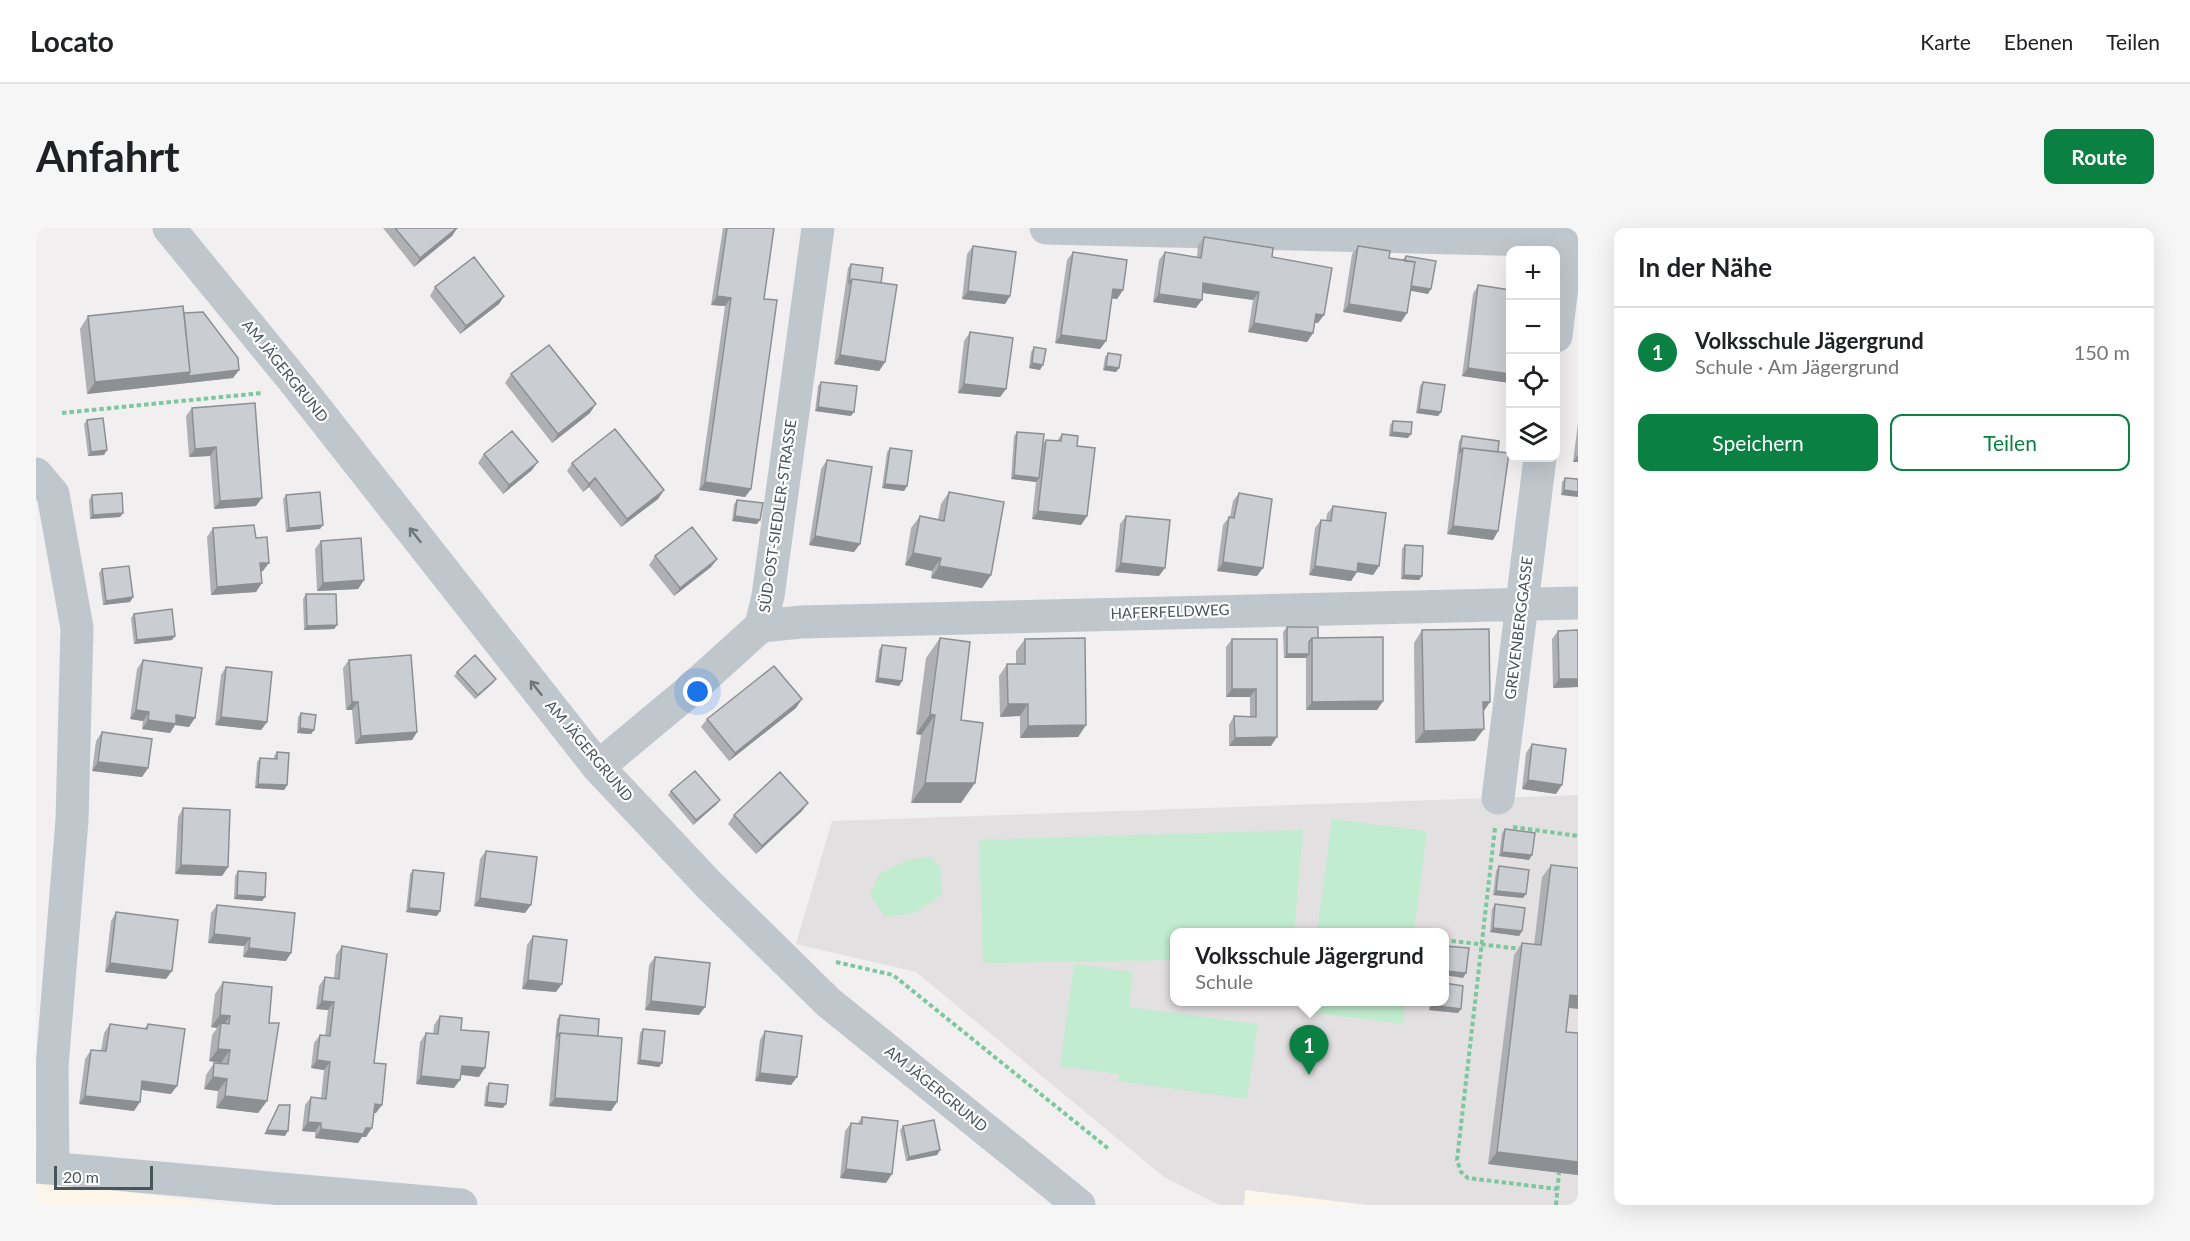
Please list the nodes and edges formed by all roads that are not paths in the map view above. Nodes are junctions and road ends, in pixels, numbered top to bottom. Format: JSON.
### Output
{"nodes":[{"id":1,"x":169,"y":228,"type":"edge"},
{"id":2,"x":818,"y":228,"type":"edge"},
{"id":3,"x":1046,"y":228,"type":"edge"},
{"id":4,"x":1572,"y":236,"type":"edge"},
{"id":5,"x":1560,"y":311,"type":"edge"},
{"id":6,"x":1539,"y":462,"type":"edge"},
{"id":7,"x":36,"y":474,"type":"edge"},
{"id":8,"x":1578,"y":603,"type":"edge"},
{"id":9,"x":1521,"y":604,"type":"junction"},
{"id":10,"x":761,"y":626,"type":"junction"},
{"id":11,"x":598,"y":767,"type":"junction"},
{"id":12,"x":1498,"y":798,"type":"dead end"},
{"id":13,"x":45,"y":1168,"type":"edge"},
{"id":14,"x":461,"y":1205,"type":"edge"},
{"id":15,"x":1079,"y":1205,"type":"edge"}],
"edges":[{"from":11,"to":1,"type":"street","name":"AM JÄGERGRUND","one_way":true},
{"from":2,"to":10,"type":"street","name":"SÜD-OST-SIEDLER-STRASSE"},
{"from":3,"to":4,"type":"street"},
{"from":4,"to":5,"type":"street"},
{"from":6,"to":9,"type":"street","name":"GREVENBERGGASSE"},
{"from":7,"to":13,"type":"street"},
{"from":8,"to":9,"type":"street","name":"HAFERFELDWEG"},
{"from":9,"to":10,"type":"street","name":"HAFERFELDWEG"},
{"from":9,"to":12,"type":"street","name":"GREVENBERGGASSE"},
{"from":10,"to":11,"type":"street","name":"SÜD-OST-SIEDLER-STRASSE"},
{"from":11,"to":15,"type":"street","name":"AM JÄGERGRUND"},
{"from":13,"to":14,"type":"street"}]}
